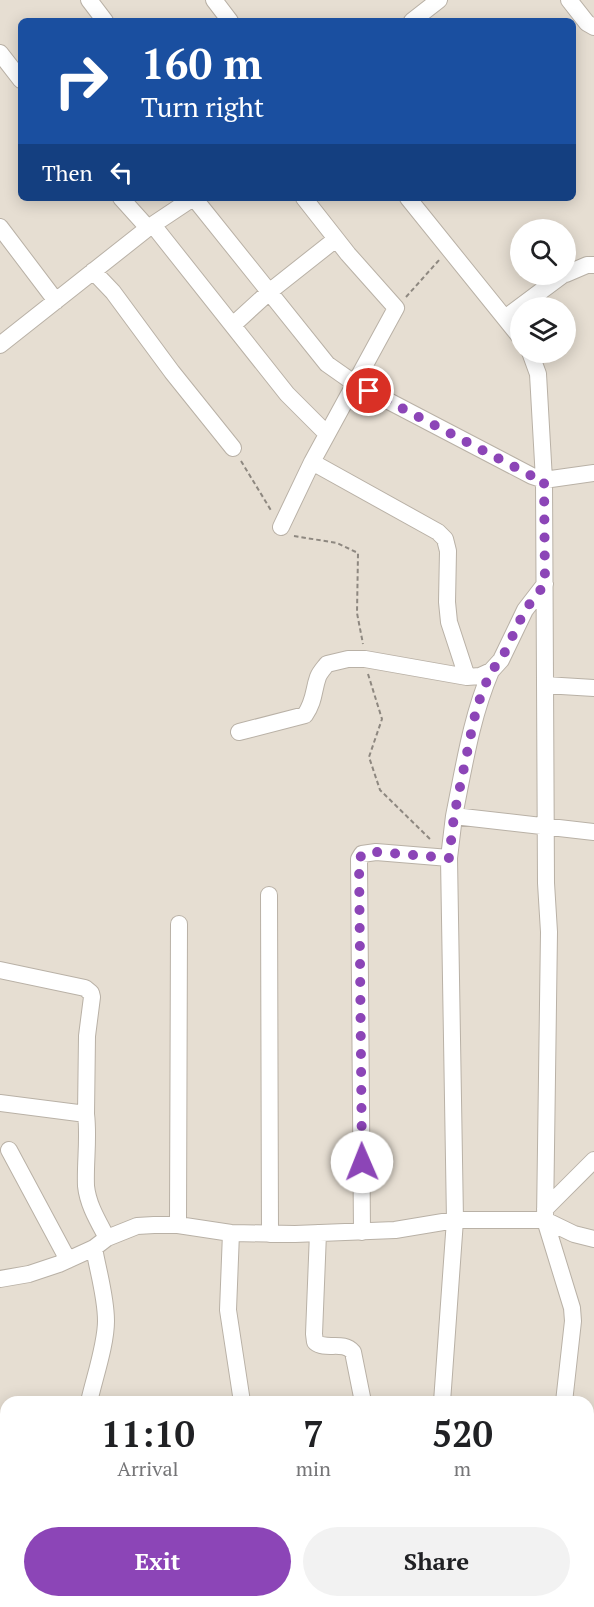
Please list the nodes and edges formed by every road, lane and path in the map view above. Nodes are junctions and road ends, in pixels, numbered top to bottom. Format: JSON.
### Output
{"nodes":[{"id":1,"x":214,"y":0,"type":"edge"},
{"id":2,"x":439,"y":0,"type":"edge"},
{"id":3,"x":569,"y":0,"type":"edge"},
{"id":4,"x":228,"y":18,"type":"edge"},
{"id":5,"x":416,"y":18,"type":"edge"},
{"id":6,"x":594,"y":27,"type":"edge"},
{"id":7,"x":0,"y":53,"type":"edge"},
{"id":8,"x":18,"y":73,"type":"edge"},
{"id":9,"x":124,"y":201,"type":"edge"},
{"id":10,"x":189,"y":201,"type":"edge"},
{"id":11,"x":195,"y":201,"type":"edge"},
{"id":12,"x":306,"y":201,"type":"edge"},
{"id":13,"x":410,"y":201,"type":"edge"},
{"id":14,"x":0,"y":227,"type":"edge"},
{"id":15,"x":150,"y":227,"type":"junction"},
{"id":16,"x":336,"y":239,"type":"junction"},
{"id":17,"x":449,"y":250,"type":"junction"},
{"id":18,"x":594,"y":265,"type":"edge"},
{"id":19,"x":576,"y":269,"type":"edge"},
{"id":20,"x":93,"y":271,"type":"junction"},
{"id":21,"x":550,"y":285,"type":"edge"},
{"id":22,"x":269,"y":292,"type":"junction"},
{"id":23,"x":56,"y":301,"type":"junction"},
{"id":24,"x":396,"y":308,"type":"junction"},
{"id":25,"x":505,"y":318,"type":"junction"},
{"id":26,"x":510,"y":324,"type":"edge"},
{"id":27,"x":233,"y":325,"type":"junction"},
{"id":28,"x":0,"y":345,"type":"edge"},
{"id":29,"x":534,"y":363,"type":"edge"},
{"id":30,"x":354,"y":383,"type":"junction"},
{"id":31,"x":327,"y":434,"type":"junction"},
{"id":32,"x":233,"y":448,"type":"dead end"},
{"id":33,"x":312,"y":462,"type":"junction"},
{"id":34,"x":594,"y":473,"type":"edge"},
{"id":35,"x":544,"y":480,"type":"junction"},
{"id":36,"x":281,"y":527,"type":"dead end"},
{"id":37,"x":545,"y":584,"type":"junction"},
{"id":38,"x":491,"y":671,"type":"junction"},
{"id":39,"x":467,"y":677,"type":"junction"},
{"id":40,"x":545,"y":685,"type":"junction"},
{"id":41,"x":594,"y":688,"type":"edge"},
{"id":42,"x":238,"y":732,"type":"dead end"},
{"id":43,"x":454,"y":816,"type":"junction"},
{"id":44,"x":546,"y":828,"type":"junction"},
{"id":45,"x":594,"y":832,"type":"edge"},
{"id":46,"x":449,"y":858,"type":"junction"},
{"id":47,"x":269,"y":895,"type":"dead end"},
{"id":48,"x":179,"y":924,"type":"dead end"},
{"id":49,"x":0,"y":970,"type":"edge"},
{"id":50,"x":0,"y":1103,"type":"edge"},
{"id":51,"x":86,"y":1114,"type":"junction"},
{"id":52,"x":9,"y":1150,"type":"dead end"},
{"id":53,"x":594,"y":1160,"type":"edge"},
{"id":54,"x":545,"y":1214,"type":"junction"},
{"id":55,"x":455,"y":1220,"type":"junction"},
{"id":56,"x":178,"y":1225,"type":"junction"},
{"id":57,"x":362,"y":1232,"type":"junction"},
{"id":58,"x":231,"y":1233,"type":"junction"},
{"id":59,"x":318,"y":1233,"type":"junction"},
{"id":60,"x":270,"y":1234,"type":"junction"},
{"id":61,"x":594,"y":1239,"type":"edge"},
{"id":62,"x":100,"y":1243,"type":"junction"},
{"id":63,"x":68,"y":1260,"type":"junction"},
{"id":64,"x":0,"y":1279,"type":"edge"},
{"id":65,"x":90,"y":1396,"type":"edge"},
{"id":66,"x":241,"y":1396,"type":"edge"},
{"id":67,"x":362,"y":1396,"type":"edge"},
{"id":68,"x":442,"y":1396,"type":"edge"},
{"id":69,"x":565,"y":1396,"type":"edge"}],
"edges":[{"from":1,"to":4,"type":"street"},
{"from":2,"to":5,"type":"street"},
{"from":3,"to":6,"type":"street"},
{"from":7,"to":8,"type":"street"},
{"from":9,"to":15,"type":"street"},
{"from":10,"to":15,"type":"street"},
{"from":11,"to":22,"type":"street"},
{"from":12,"to":16,"type":"street"},
{"from":13,"to":17,"type":"street"},
{"from":14,"to":23,"type":"street"},
{"from":15,"to":20,"type":"street"},
{"from":15,"to":27,"type":"street"},
{"from":16,"to":22,"type":"street"},
{"from":16,"to":24,"type":"street"},
{"from":17,"to":24,"type":"path"},
{"from":17,"to":25,"type":"street"},
{"from":18,"to":19,"type":"street"},
{"from":20,"to":23,"type":"street"},
{"from":20,"to":32,"type":"street"},
{"from":21,"to":25,"type":"street"},
{"from":22,"to":27,"type":"street"},
{"from":22,"to":30,"type":"street"},
{"from":23,"to":28,"type":"street"},
{"from":24,"to":30,"type":"street"},
{"from":25,"to":26,"type":"street"},
{"from":27,"to":31,"type":"street"},
{"from":29,"to":35,"type":"street"},
{"from":30,"to":31,"type":"street"},
{"from":30,"to":35,"type":"street"},
{"from":31,"to":33,"type":"street"},
{"from":33,"to":36,"type":"street"},
{"from":33,"to":39,"type":"street"},
{"from":34,"to":35,"type":"street"},
{"from":35,"to":37,"type":"street"},
{"from":37,"to":38,"type":"street"},
{"from":37,"to":40,"type":"street"},
{"from":38,"to":39,"type":"street"},
{"from":38,"to":43,"type":"street"},
{"from":39,"to":42,"type":"street"},
{"from":40,"to":41,"type":"street"},
{"from":40,"to":44,"type":"street"},
{"from":43,"to":44,"type":"street"},
{"from":43,"to":46,"type":"street"},
{"from":44,"to":45,"type":"street"},
{"from":44,"to":54,"type":"street"},
{"from":46,"to":55,"type":"street"},
{"from":46,"to":57,"type":"street"},
{"from":47,"to":60,"type":"street"},
{"from":48,"to":56,"type":"street"},
{"from":49,"to":51,"type":"street"},
{"from":50,"to":51,"type":"street"},
{"from":51,"to":62,"type":"street"},
{"from":52,"to":63,"type":"street"},
{"from":53,"to":54,"type":"street"},
{"from":54,"to":55,"type":"street"},
{"from":54,"to":61,"type":"street"},
{"from":54,"to":69,"type":"street"},
{"from":55,"to":57,"type":"street"},
{"from":55,"to":68,"type":"street"},
{"from":56,"to":58,"type":"street"},
{"from":56,"to":62,"type":"street"},
{"from":57,"to":59,"type":"street"},
{"from":58,"to":60,"type":"street"},
{"from":58,"to":66,"type":"street"},
{"from":59,"to":60,"type":"street"},
{"from":59,"to":67,"type":"street"},
{"from":62,"to":63,"type":"street"},
{"from":62,"to":65,"type":"street"},
{"from":63,"to":64,"type":"street"}]}
